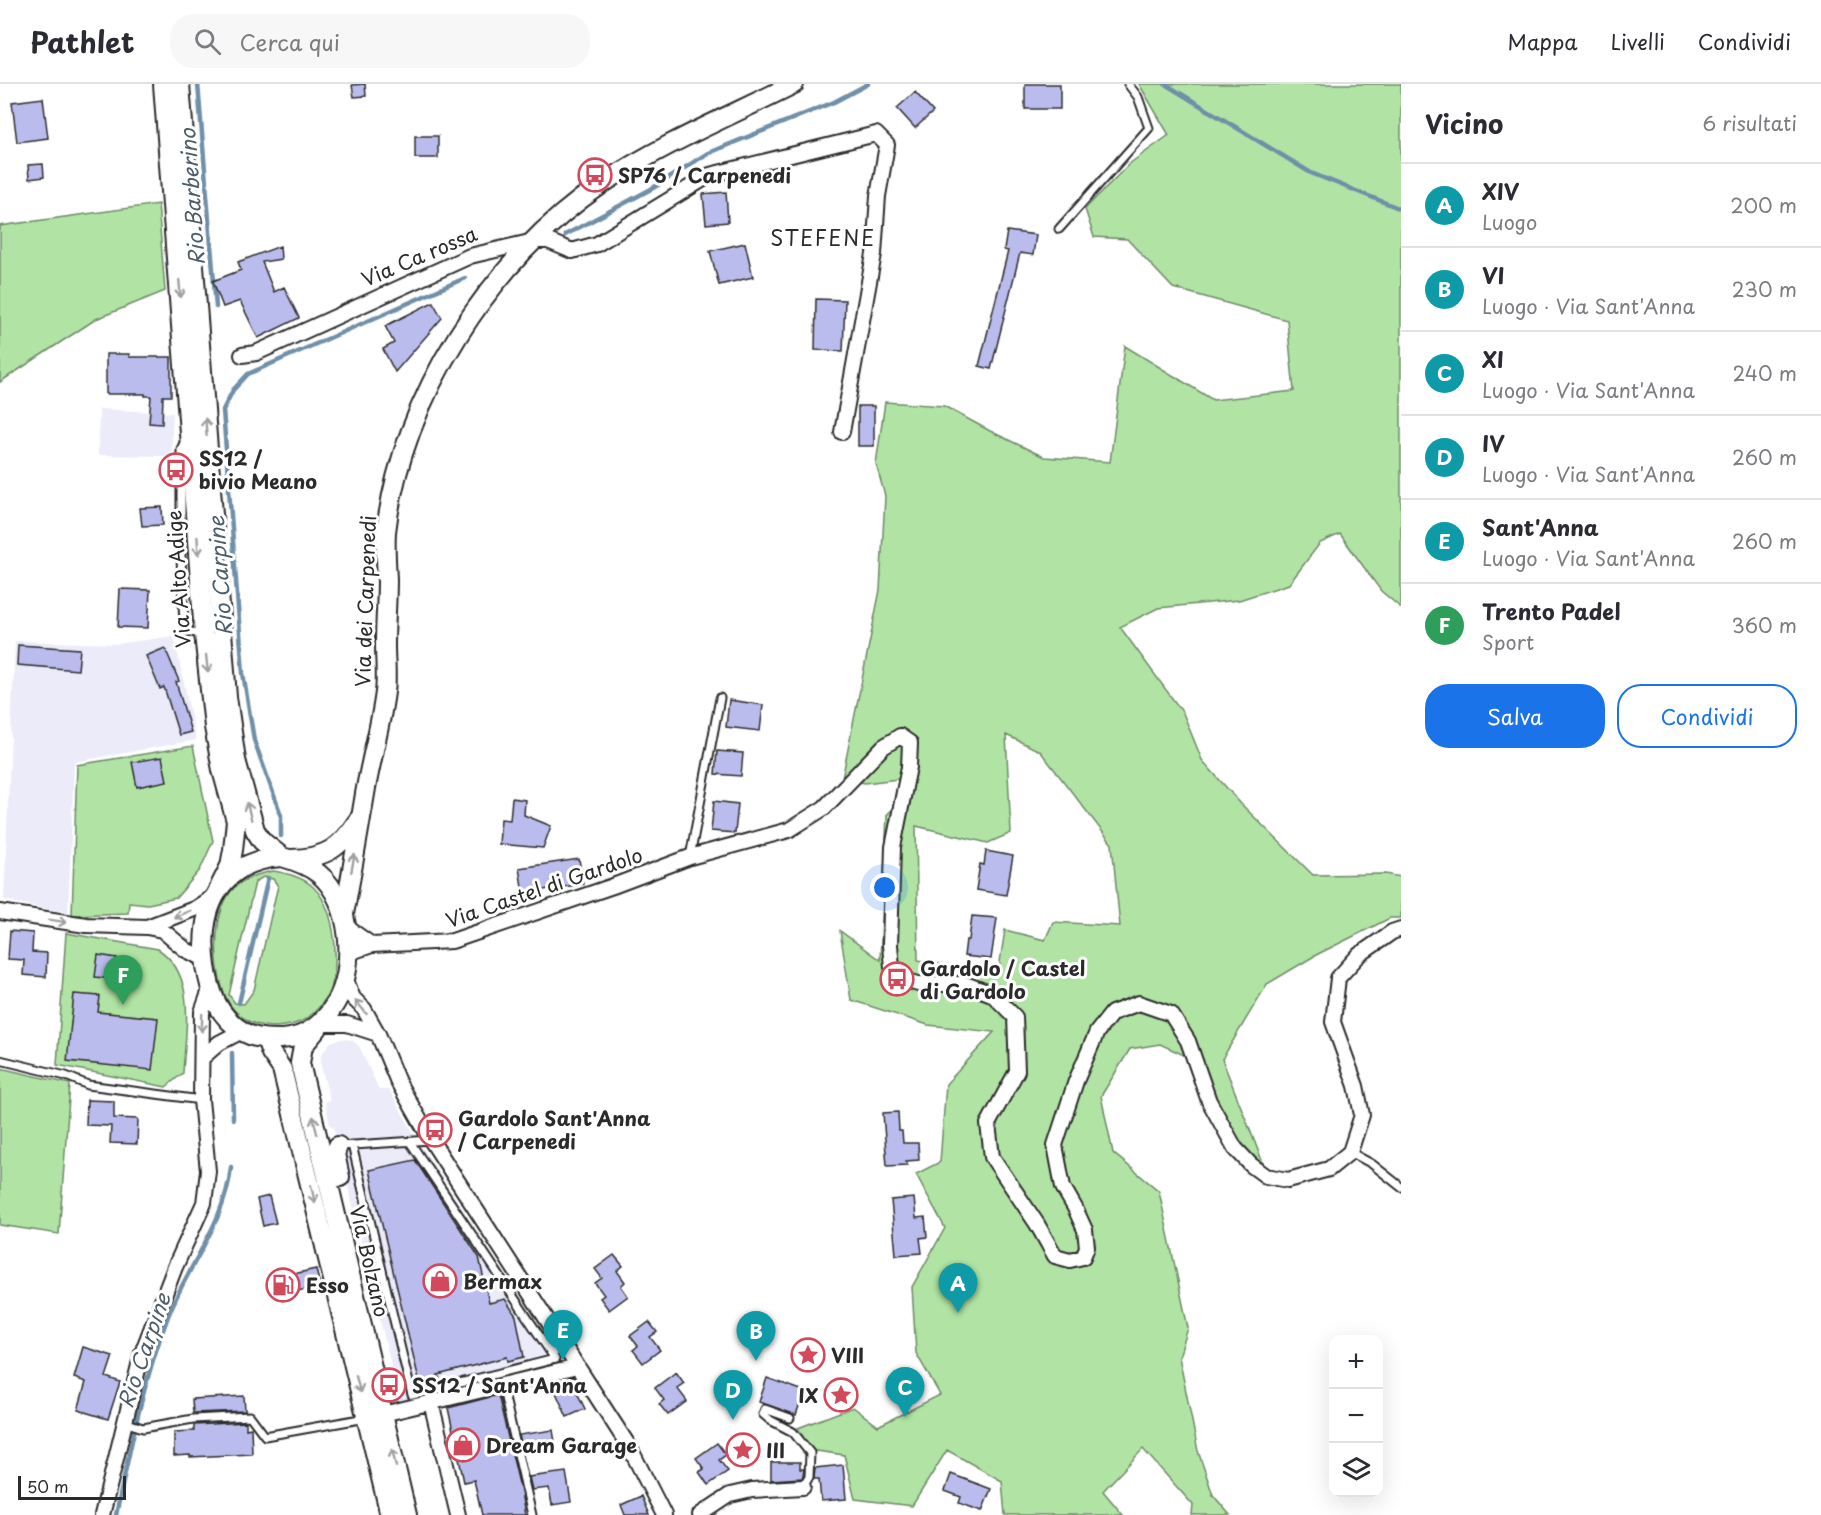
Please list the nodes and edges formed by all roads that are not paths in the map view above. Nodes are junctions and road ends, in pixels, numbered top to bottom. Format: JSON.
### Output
{"nodes":[{"id":1,"x":163,"y":84,"type":"edge"},
{"id":2,"x":180,"y":84,"type":"edge"},
{"id":3,"x":794,"y":84,"type":"edge"},
{"id":4,"x":1128,"y":84,"type":"edge"},
{"id":5,"x":1059,"y":229,"type":"dead end"},
{"id":6,"x":534,"y":241,"type":"junction"},
{"id":7,"x":242,"y":355,"type":"dead end"},
{"id":8,"x":842,"y":432,"type":"dead end"},
{"id":9,"x":720,"y":698,"type":"dead end"},
{"id":10,"x":363,"y":813,"type":"junction"},
{"id":11,"x":690,"y":857,"type":"junction"},
{"id":12,"x":286,"y":858,"type":"junction"},
{"id":13,"x":217,"y":891,"type":"junction"},
{"id":14,"x":0,"y":912,"type":"edge"},
{"id":15,"x":344,"y":920,"type":"junction"},
{"id":16,"x":147,"y":927,"type":"junction"},
{"id":17,"x":1401,"y":929,"type":"edge"},
{"id":18,"x":372,"y":945,"type":"junction"},
{"id":19,"x":348,"y":953,"type":"junction"},
{"id":20,"x":205,"y":959,"type":"junction"},
{"id":21,"x":346,"y":980,"type":"junction"},
{"id":22,"x":210,"y":990,"type":"junction"},
{"id":23,"x":321,"y":1024,"type":"junction"},
{"id":24,"x":242,"y":1031,"type":"junction"},
{"id":25,"x":378,"y":1034,"type":"junction"},
{"id":26,"x":266,"y":1039,"type":"junction"},
{"id":27,"x":202,"y":1058,"type":"junction"},
{"id":28,"x":0,"y":1060,"type":"edge"},
{"id":29,"x":201,"y":1100,"type":"junction"},
{"id":30,"x":431,"y":1140,"type":"junction"},
{"id":31,"x":410,"y":1142,"type":"junction"},
{"id":32,"x":345,"y":1146,"type":"junction"},
{"id":33,"x":1350,"y":1152,"type":"junction"},
{"id":34,"x":1401,"y":1187,"type":"edge"},
{"id":35,"x":347,"y":1261,"type":"junction"},
{"id":36,"x":558,"y":1351,"type":"junction"},
{"id":37,"x":577,"y":1367,"type":"junction"},
{"id":38,"x":502,"y":1385,"type":"junction"},
{"id":39,"x":431,"y":1402,"type":"junction"},
{"id":40,"x":375,"y":1416,"type":"junction"},
{"id":41,"x":790,"y":1418,"type":"dead end"},
{"id":42,"x":127,"y":1423,"type":"junction"},
{"id":43,"x":803,"y":1487,"type":"joint"},
{"id":44,"x":102,"y":1515,"type":"edge"},
{"id":45,"x":390,"y":1515,"type":"edge"},
{"id":46,"x":407,"y":1515,"type":"edge"},
{"id":47,"x":458,"y":1515,"type":"edge"},
{"id":48,"x":532,"y":1515,"type":"edge"},
{"id":49,"x":664,"y":1515,"type":"edge"},
{"id":50,"x":700,"y":1515,"type":"edge"}],
"edges":[{"from":1,"to":13,"type":"main road","name":"Via Alto Adige","one_way":true},
{"from":12,"to":2,"type":"main road","name":"Via Alto Adige","one_way":true},
{"from":3,"to":6,"type":"main road","name":"Via Ca rossa"},
{"from":4,"to":5,"type":"lane"},
{"from":6,"to":7,"type":"street","name":"Via Ca rossa"},
{"from":6,"to":8,"type":"street"},
{"from":6,"to":10,"type":"main road","name":"Via dei Carpenedi"},
{"from":9,"to":11,"type":"lane"},
{"from":10,"to":12,"type":"main road","name":"Via dei Carpenedi"},
{"from":15,"to":10,"type":"main road","name":"Via dei Carpenedi","one_way":true},
{"from":11,"to":18,"type":"street","name":"Via Castel di Gardolo"},
{"from":11,"to":33,"type":"street","name":"Via Castel di Gardolo"},
{"from":12,"to":13,"type":"main road"},
{"from":12,"to":15,"type":"main road"},
{"from":13,"to":16,"type":"street","one_way":true},
{"from":13,"to":20,"type":"main road"},
{"from":14,"to":16,"type":"street","one_way":true},
{"from":15,"to":18,"type":"street"},
{"from":15,"to":19,"type":"main road"},
{"from":16,"to":20,"type":"street"},
{"from":17,"to":33,"type":"street"},
{"from":18,"to":19,"type":"street","name":"Via Castel di Gardolo"},
{"from":19,"to":21,"type":"main road"},
{"from":20,"to":22,"type":"main road"},
{"from":21,"to":23,"type":"main road"},
{"from":25,"to":21,"type":"street","one_way":true},
{"from":22,"to":24,"type":"main road"},
{"from":22,"to":27,"type":"street","one_way":true},
{"from":23,"to":25,"type":"street"},
{"from":23,"to":26,"type":"main road"},
{"from":35,"to":23,"type":"main road","name":"Via Bolzano","one_way":true},
{"from":24,"to":26,"type":"main road"},
{"from":24,"to":27,"type":"street"},
{"from":25,"to":30,"type":"street"},
{"from":26,"to":40,"type":"main road","name":"Via Bolzano","one_way":true},
{"from":27,"to":29,"type":"street"},
{"from":28,"to":29,"type":"lane"},
{"from":29,"to":42,"type":"street"},
{"from":30,"to":31,"type":"lane"},
{"from":30,"to":36,"type":"street"},
{"from":31,"to":32,"type":"lane"},
{"from":31,"to":36,"type":"lane"},
{"from":32,"to":35,"type":"main road"},
{"from":32,"to":36,"type":"lane"},
{"from":33,"to":34,"type":"lane"},
{"from":35,"to":40,"type":"main road","name":"Via Bolzano"},
{"from":36,"to":37,"type":"street"},
{"from":37,"to":38,"type":"street"},
{"from":37,"to":49,"type":"street"},
{"from":38,"to":39,"type":"street"},
{"from":38,"to":48,"type":"lane"},
{"from":39,"to":40,"type":"street"},
{"from":39,"to":47,"type":"street"},
{"from":40,"to":42,"type":"lane"},
{"from":40,"to":45,"type":"main road","name":"Via Bolzano"},
{"from":46,"to":40,"type":"main road","name":"Via Bolzano","one_way":true},
{"from":41,"to":43,"type":"lane"},
{"from":42,"to":44,"type":"street"},
{"from":43,"to":50,"type":"street"}]}
